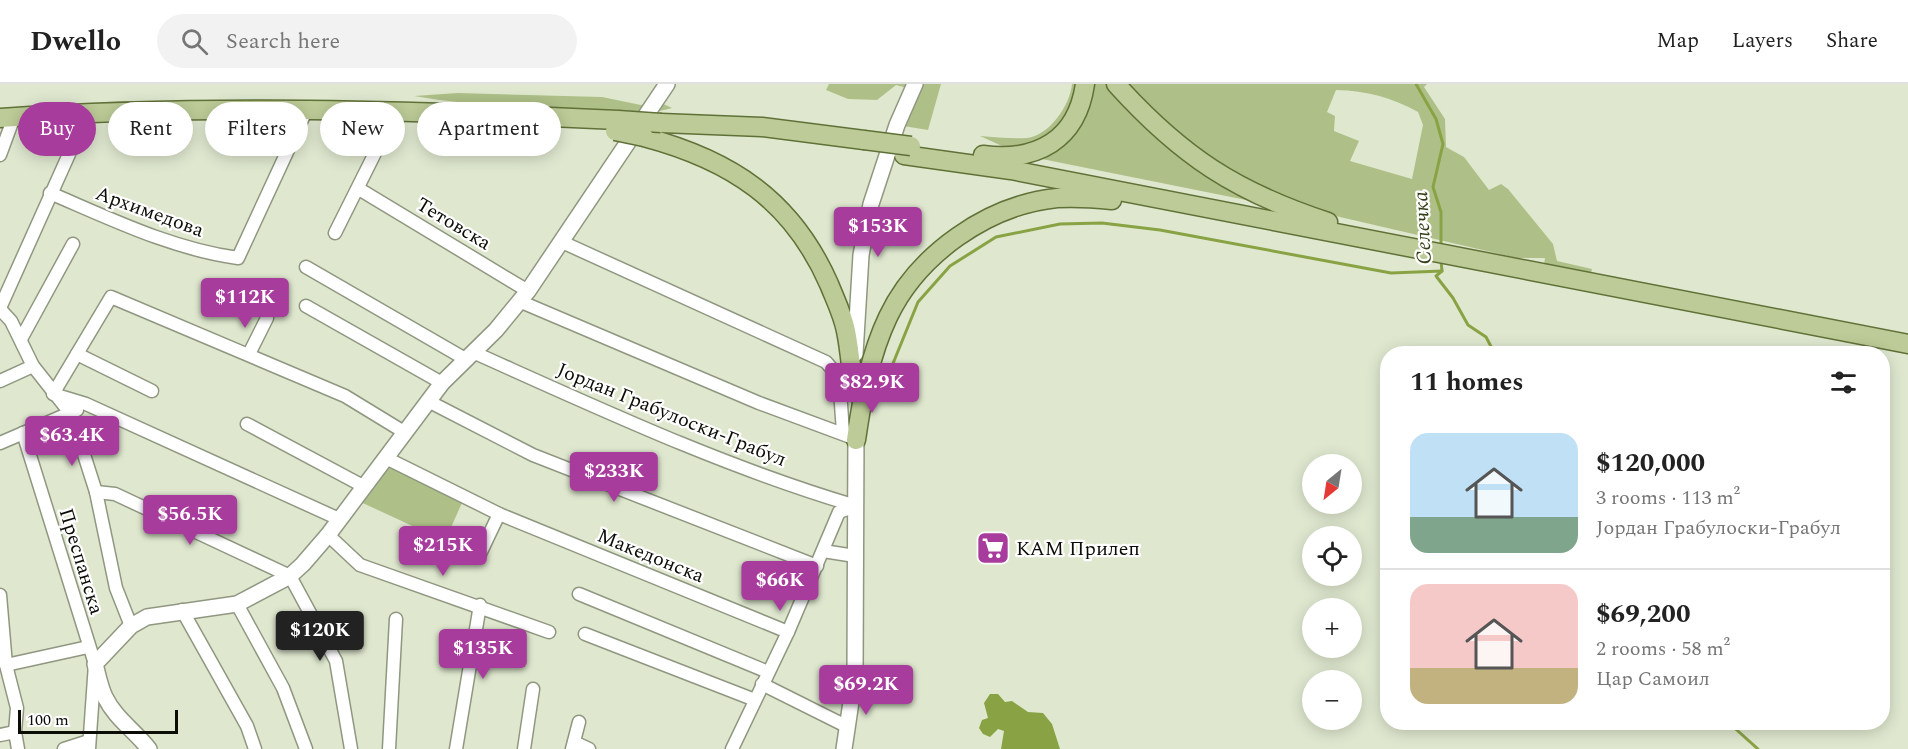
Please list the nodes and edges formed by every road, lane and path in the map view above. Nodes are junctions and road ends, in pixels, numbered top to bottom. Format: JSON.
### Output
{"nodes":[{"id":1,"x":667,"y":84,"type":"edge"},
{"id":2,"x":915,"y":84,"type":"edge"},
{"id":3,"x":1085,"y":84,"type":"edge"},
{"id":4,"x":1116,"y":84,"type":"edge"},
{"id":5,"x":205,"y":112,"type":"edge"},
{"id":6,"x":405,"y":112,"type":"edge"},
{"id":7,"x":96,"y":114,"type":"edge"},
{"id":8,"x":7,"y":118,"type":"edge"},
{"id":9,"x":619,"y":132,"type":"junction"},
{"id":10,"x":3,"y":137,"type":"edge"},
{"id":11,"x":908,"y":151,"type":"junction"},
{"id":12,"x":0,"y":154,"type":"edge"},
{"id":13,"x":67,"y":156,"type":"edge"},
{"id":14,"x":285,"y":156,"type":"edge"},
{"id":15,"x":375,"y":156,"type":"edge"},
{"id":16,"x":359,"y":189,"type":"junction"},
{"id":17,"x":50,"y":193,"type":"junction"},
{"id":18,"x":335,"y":233,"type":"dead end"},
{"id":19,"x":562,"y":242,"type":"junction"},
{"id":20,"x":73,"y":244,"type":"dead end"},
{"id":21,"x":1408,"y":244,"type":"junction"},
{"id":22,"x":306,"y":267,"type":"dead end"},
{"id":23,"x":524,"y":296,"type":"junction"},
{"id":24,"x":306,"y":306,"type":"dead end"},
{"id":25,"x":0,"y":309,"type":"edge"},
{"id":26,"x":267,"y":318,"type":"dead end"},
{"id":27,"x":6,"y":323,"type":"edge"},
{"id":28,"x":21,"y":339,"type":"junction"},
{"id":29,"x":1908,"y":344,"type":"edge"},
{"id":30,"x":77,"y":354,"type":"junction"},
{"id":31,"x":249,"y":354,"type":"junction"},
{"id":32,"x":471,"y":356,"type":"junction"},
{"id":33,"x":33,"y":366,"type":"junction"},
{"id":34,"x":0,"y":381,"type":"edge"},
{"id":35,"x":442,"y":383,"type":"junction"},
{"id":36,"x":854,"y":390,"type":"junction"},
{"id":37,"x":152,"y":391,"type":"dead end"},
{"id":38,"x":52,"y":394,"type":"junction"},
{"id":39,"x":428,"y":401,"type":"junction"},
{"id":40,"x":86,"y":405,"type":"junction"},
{"id":41,"x":71,"y":414,"type":"junction"},
{"id":42,"x":247,"y":424,"type":"dead end"},
{"id":43,"x":404,"y":432,"type":"junction"},
{"id":44,"x":23,"y":433,"type":"junction"},
{"id":45,"x":849,"y":436,"type":"junction"},
{"id":46,"x":0,"y":443,"type":"edge"},
{"id":47,"x":386,"y":458,"type":"junction"},
{"id":48,"x":363,"y":486,"type":"junction"},
{"id":49,"x":96,"y":492,"type":"junction"},
{"id":50,"x":856,"y":506,"type":"junction"},
{"id":51,"x":499,"y":513,"type":"junction"},
{"id":52,"x":339,"y":519,"type":"junction"},
{"id":53,"x":328,"y":535,"type":"junction"},
{"id":54,"x":823,"y":551,"type":"junction"},
{"id":55,"x":479,"y":556,"type":"dead end"},
{"id":56,"x":855,"y":556,"type":"junction"},
{"id":57,"x":817,"y":566,"type":"junction"},
{"id":58,"x":290,"y":576,"type":"junction"},
{"id":59,"x":579,"y":594,"type":"dead end"},
{"id":60,"x":0,"y":595,"type":"edge"},
{"id":61,"x":237,"y":604,"type":"junction"},
{"id":62,"x":480,"y":606,"type":"junction"},
{"id":63,"x":182,"y":610,"type":"junction"},
{"id":64,"x":396,"y":619,"type":"dead end"},
{"id":65,"x":131,"y":626,"type":"junction"},
{"id":66,"x":549,"y":632,"type":"dead end"},
{"id":67,"x":788,"y":632,"type":"junction"},
{"id":68,"x":585,"y":634,"type":"dead end"},
{"id":69,"x":88,"y":647,"type":"junction"},
{"id":70,"x":95,"y":664,"type":"junction"},
{"id":71,"x":6,"y":665,"type":"junction"},
{"id":72,"x":765,"y":678,"type":"junction"},
{"id":73,"x":533,"y":689,"type":"dead end"},
{"id":74,"x":754,"y":700,"type":"junction"},
{"id":75,"x":579,"y":722,"type":"dead end"},
{"id":76,"x":848,"y":727,"type":"junction"},
{"id":77,"x":15,"y":732,"type":"junction"},
{"id":78,"x":137,"y":734,"type":"junction"},
{"id":79,"x":0,"y":735,"type":"edge"},
{"id":80,"x":89,"y":745,"type":"edge"},
{"id":81,"x":573,"y":746,"type":"edge"},
{"id":82,"x":18,"y":749,"type":"edge"},
{"id":83,"x":64,"y":749,"type":"edge"},
{"id":84,"x":140,"y":749,"type":"edge"},
{"id":85,"x":149,"y":749,"type":"edge"},
{"id":86,"x":255,"y":749,"type":"edge"},
{"id":87,"x":306,"y":749,"type":"edge"},
{"id":88,"x":351,"y":749,"type":"edge"},
{"id":89,"x":389,"y":749,"type":"edge"},
{"id":90,"x":456,"y":749,"type":"edge"},
{"id":91,"x":524,"y":749,"type":"edge"},
{"id":92,"x":590,"y":749,"type":"edge"},
{"id":93,"x":732,"y":749,"type":"edge"},
{"id":94,"x":845,"y":749,"type":"edge"}],
"edges":[{"from":1,"to":9,"type":"street"},
{"from":2,"to":36,"type":"street"},
{"from":3,"to":11,"type":"main road"},
{"from":4,"to":21,"type":"main road"},
{"from":5,"to":7,"type":"main road"},
{"from":6,"to":9,"type":"main road"},
{"from":8,"to":10,"type":"street"},
{"from":9,"to":11,"type":"main road","bridge":true},
{"from":9,"to":19,"type":"street"},
{"from":9,"to":36,"type":"main road","bridge":true},
{"from":10,"to":12,"type":"street"},
{"from":11,"to":21,"type":"main road"},
{"from":13,"to":17,"type":"street"},
{"from":14,"to":17,"type":"street","name":"Архимедова"},
{"from":15,"to":16,"type":"street"},
{"from":16,"to":18,"type":"street"},
{"from":16,"to":23,"type":"street","name":"Тетовска"},
{"from":17,"to":25,"type":"street"},
{"from":19,"to":23,"type":"street"},
{"from":19,"to":45,"type":"street"},
{"from":20,"to":28,"type":"street"},
{"from":21,"to":29,"type":"main road"},
{"from":21,"to":45,"type":"main road"},
{"from":22,"to":32,"type":"street"},
{"from":23,"to":32,"type":"street"},
{"from":23,"to":45,"type":"street"},
{"from":24,"to":35,"type":"street"},
{"from":25,"to":27,"type":"street"},
{"from":26,"to":31,"type":"street"},
{"from":27,"to":28,"type":"street"},
{"from":28,"to":33,"type":"street"},
{"from":30,"to":31,"type":"street"},
{"from":30,"to":37,"type":"street"},
{"from":30,"to":38,"type":"street"},
{"from":31,"to":43,"type":"street"},
{"from":32,"to":35,"type":"street"},
{"from":32,"to":50,"type":"street","name":"Јордан Грабулоски-Грабул"},
{"from":33,"to":34,"type":"street"},
{"from":33,"to":38,"type":"street"},
{"from":35,"to":39,"type":"street"},
{"from":36,"to":45,"type":"street"},
{"from":38,"to":40,"type":"street"},
{"from":38,"to":41,"type":"street"},
{"from":39,"to":43,"type":"street"},
{"from":39,"to":57,"type":"street"},
{"from":40,"to":41,"type":"street"},
{"from":40,"to":52,"type":"street"},
{"from":41,"to":44,"type":"street"},
{"from":41,"to":49,"type":"street"},
{"from":42,"to":48,"type":"street"},
{"from":43,"to":47,"type":"street"},
{"from":44,"to":46,"type":"street"},
{"from":44,"to":69,"type":"street","name":"Преспанска"},
{"from":45,"to":50,"type":"street"},
{"from":47,"to":48,"type":"street"},
{"from":47,"to":51,"type":"street","name":"Македонска"},
{"from":48,"to":52,"type":"street"},
{"from":49,"to":58,"type":"street"},
{"from":49,"to":65,"type":"street"},
{"from":50,"to":54,"type":"street"},
{"from":50,"to":56,"type":"street"},
{"from":51,"to":55,"type":"street"},
{"from":51,"to":67,"type":"street","name":"Македонска"},
{"from":52,"to":53,"type":"street"},
{"from":53,"to":58,"type":"street"},
{"from":53,"to":62,"type":"street"},
{"from":54,"to":56,"type":"street"},
{"from":54,"to":57,"type":"street"},
{"from":56,"to":76,"type":"street"},
{"from":57,"to":67,"type":"street"},
{"from":58,"to":61,"type":"street"},
{"from":58,"to":88,"type":"street"},
{"from":59,"to":72,"type":"street"},
{"from":60,"to":71,"type":"street"},
{"from":61,"to":63,"type":"street"},
{"from":61,"to":87,"type":"street"},
{"from":62,"to":66,"type":"street"},
{"from":62,"to":90,"type":"street"},
{"from":63,"to":65,"type":"street"},
{"from":63,"to":86,"type":"street"},
{"from":64,"to":89,"type":"street"},
{"from":65,"to":70,"type":"street"},
{"from":67,"to":72,"type":"street"},
{"from":68,"to":74,"type":"street"},
{"from":69,"to":70,"type":"street","name":"Преспанска"},
{"from":69,"to":71,"type":"street"},
{"from":70,"to":78,"type":"street"},
{"from":70,"to":80,"type":"street"},
{"from":71,"to":77,"type":"street"},
{"from":72,"to":74,"type":"street"},
{"from":72,"to":76,"type":"street"},
{"from":73,"to":91,"type":"street"},
{"from":74,"to":93,"type":"street"},
{"from":75,"to":81,"type":"street"},
{"from":76,"to":94,"type":"street"},
{"from":77,"to":79,"type":"street"},
{"from":77,"to":82,"type":"street"},
{"from":78,"to":84,"type":"street"},
{"from":78,"to":85,"type":"street"},
{"from":80,"to":83,"type":"street"},
{"from":81,"to":92,"type":"street"}]}
